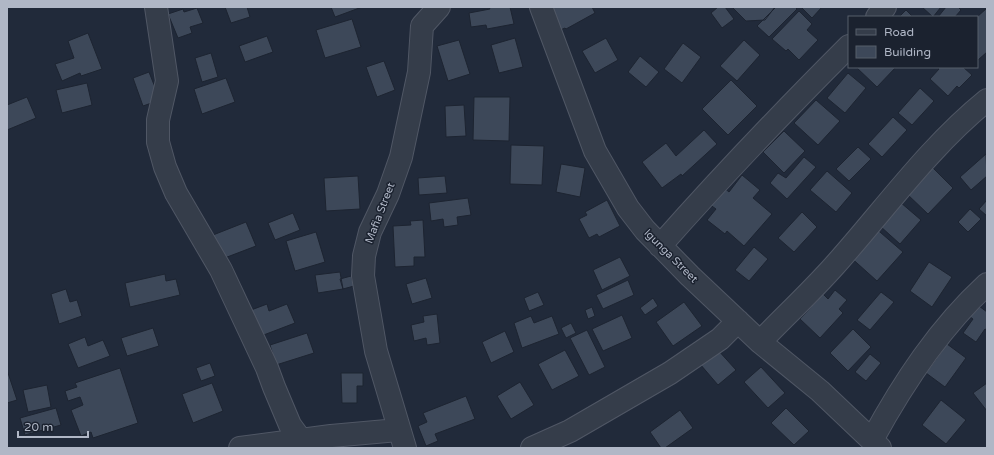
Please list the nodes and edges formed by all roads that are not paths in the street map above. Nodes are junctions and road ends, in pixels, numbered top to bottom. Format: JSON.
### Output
{"nodes":[{"id":1,"x":156,"y":7,"type":"edge"},
{"id":2,"x":439,"y":7,"type":"edge"},
{"id":3,"x":541,"y":7,"type":"edge"},
{"id":4,"x":885,"y":7,"type":"edge"},
{"id":5,"x":878,"y":16,"type":"edge"},
{"id":6,"x":848,"y":47,"type":"edge"},
{"id":7,"x":987,"y":100,"type":"edge"},
{"id":8,"x":660,"y":246,"type":"junction"},
{"id":9,"x":987,"y":284,"type":"edge"},
{"id":10,"x":738,"y":321,"type":"junction"},
{"id":11,"x":760,"y":342,"type":"junction"},
{"id":12,"x":402,"y":439,"type":"edge"},
{"id":13,"x":302,"y":440,"type":"junction"},
{"id":14,"x":876,"y":444,"type":"edge"},
{"id":15,"x":240,"y":448,"type":"edge"},
{"id":16,"x":532,"y":448,"type":"edge"}],
"edges":[{"from":1,"to":13,"type":"street"},
{"from":2,"to":12,"type":"street","name":"Mafia Street"},
{"from":3,"to":8,"type":"street","name":"Igunga Street"},
{"from":4,"to":5,"type":"street"},
{"from":6,"to":8,"type":"street"},
{"from":7,"to":11,"type":"street"},
{"from":8,"to":10,"type":"street","name":"Igunga Street"},
{"from":9,"to":14,"type":"street"},
{"from":10,"to":11,"type":"street","name":"Igunga Street"},
{"from":10,"to":16,"type":"street"},
{"from":11,"to":14,"type":"street","name":"Igunga Street"},
{"from":12,"to":13,"type":"street"},
{"from":13,"to":15,"type":"street"}]}
